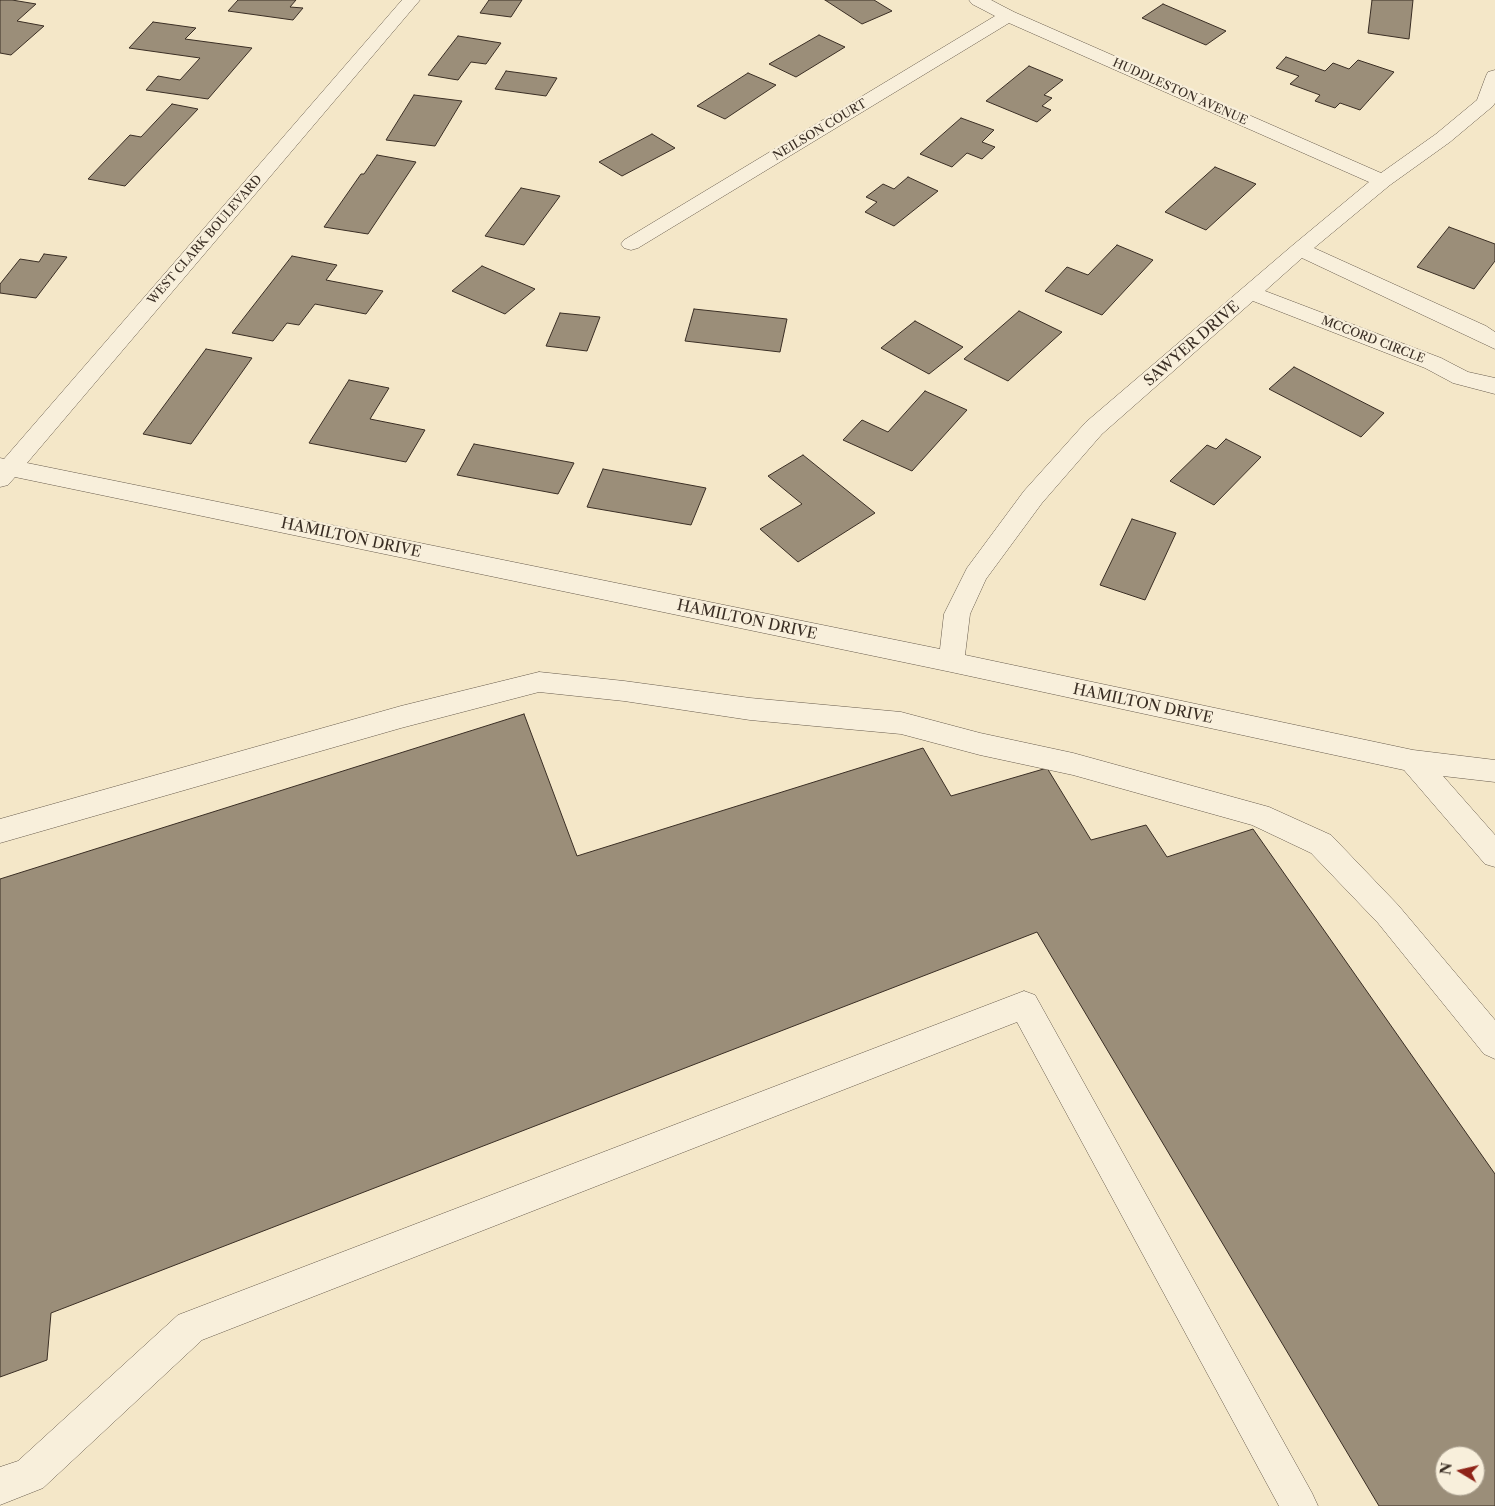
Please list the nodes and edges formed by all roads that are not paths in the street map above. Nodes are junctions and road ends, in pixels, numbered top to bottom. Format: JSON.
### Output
{"nodes":[{"id":1,"x":411,"y":0,"type":"edge"},
{"id":2,"x":978,"y":0,"type":"edge"},
{"id":3,"x":1008,"y":16,"type":"junction"},
{"id":4,"x":1495,"y":76,"type":"edge"},
{"id":5,"x":1382,"y":181,"type":"junction"},
{"id":6,"x":631,"y":244,"type":"dead end"},
{"id":7,"x":1300,"y":249,"type":"junction"},
{"id":8,"x":1251,"y":293,"type":"junction"},
{"id":9,"x":1495,"y":342,"type":"edge"},
{"id":10,"x":1495,"y":386,"type":"edge"},
{"id":11,"x":3,"y":471,"type":"edge"},
{"id":12,"x":951,"y":662,"type":"junction"},
{"id":13,"x":1413,"y":761,"type":"junction"},
{"id":14,"x":1495,"y":771,"type":"edge"},
{"id":15,"x":0,"y":831,"type":"edge"},
{"id":16,"x":1495,"y":855,"type":"edge"},
{"id":17,"x":1495,"y":1044,"type":"edge"},
{"id":18,"x":0,"y":1486,"type":"edge"},
{"id":19,"x":1299,"y":1506,"type":"edge"}],
"edges":[{"from":1,"to":11,"type":"street","name":"WEST CLARK BOULEVARD"},
{"from":2,"to":3,"type":"street","name":"HUDDLESTON AVENUE"},
{"from":3,"to":5,"type":"street","name":"HUDDLESTON AVENUE"},
{"from":3,"to":6,"type":"street","name":"NEILSON COURT"},
{"from":4,"to":5,"type":"street","name":"SAWYER DRIVE"},
{"from":5,"to":7,"type":"street","name":"SAWYER DRIVE"},
{"from":7,"to":8,"type":"street","name":"SAWYER DRIVE"},
{"from":7,"to":9,"type":"street"},
{"from":8,"to":10,"type":"street","name":"MCCORD CIRCLE"},
{"from":8,"to":12,"type":"street","name":"SAWYER DRIVE"},
{"from":11,"to":12,"type":"street","name":"HAMILTON DRIVE"},
{"from":12,"to":13,"type":"street","name":"HAMILTON DRIVE"},
{"from":13,"to":14,"type":"street","name":"HAMILTON DRIVE"},
{"from":13,"to":16,"type":"street"},
{"from":15,"to":17,"type":"street"},
{"from":18,"to":19,"type":"street"}]}
